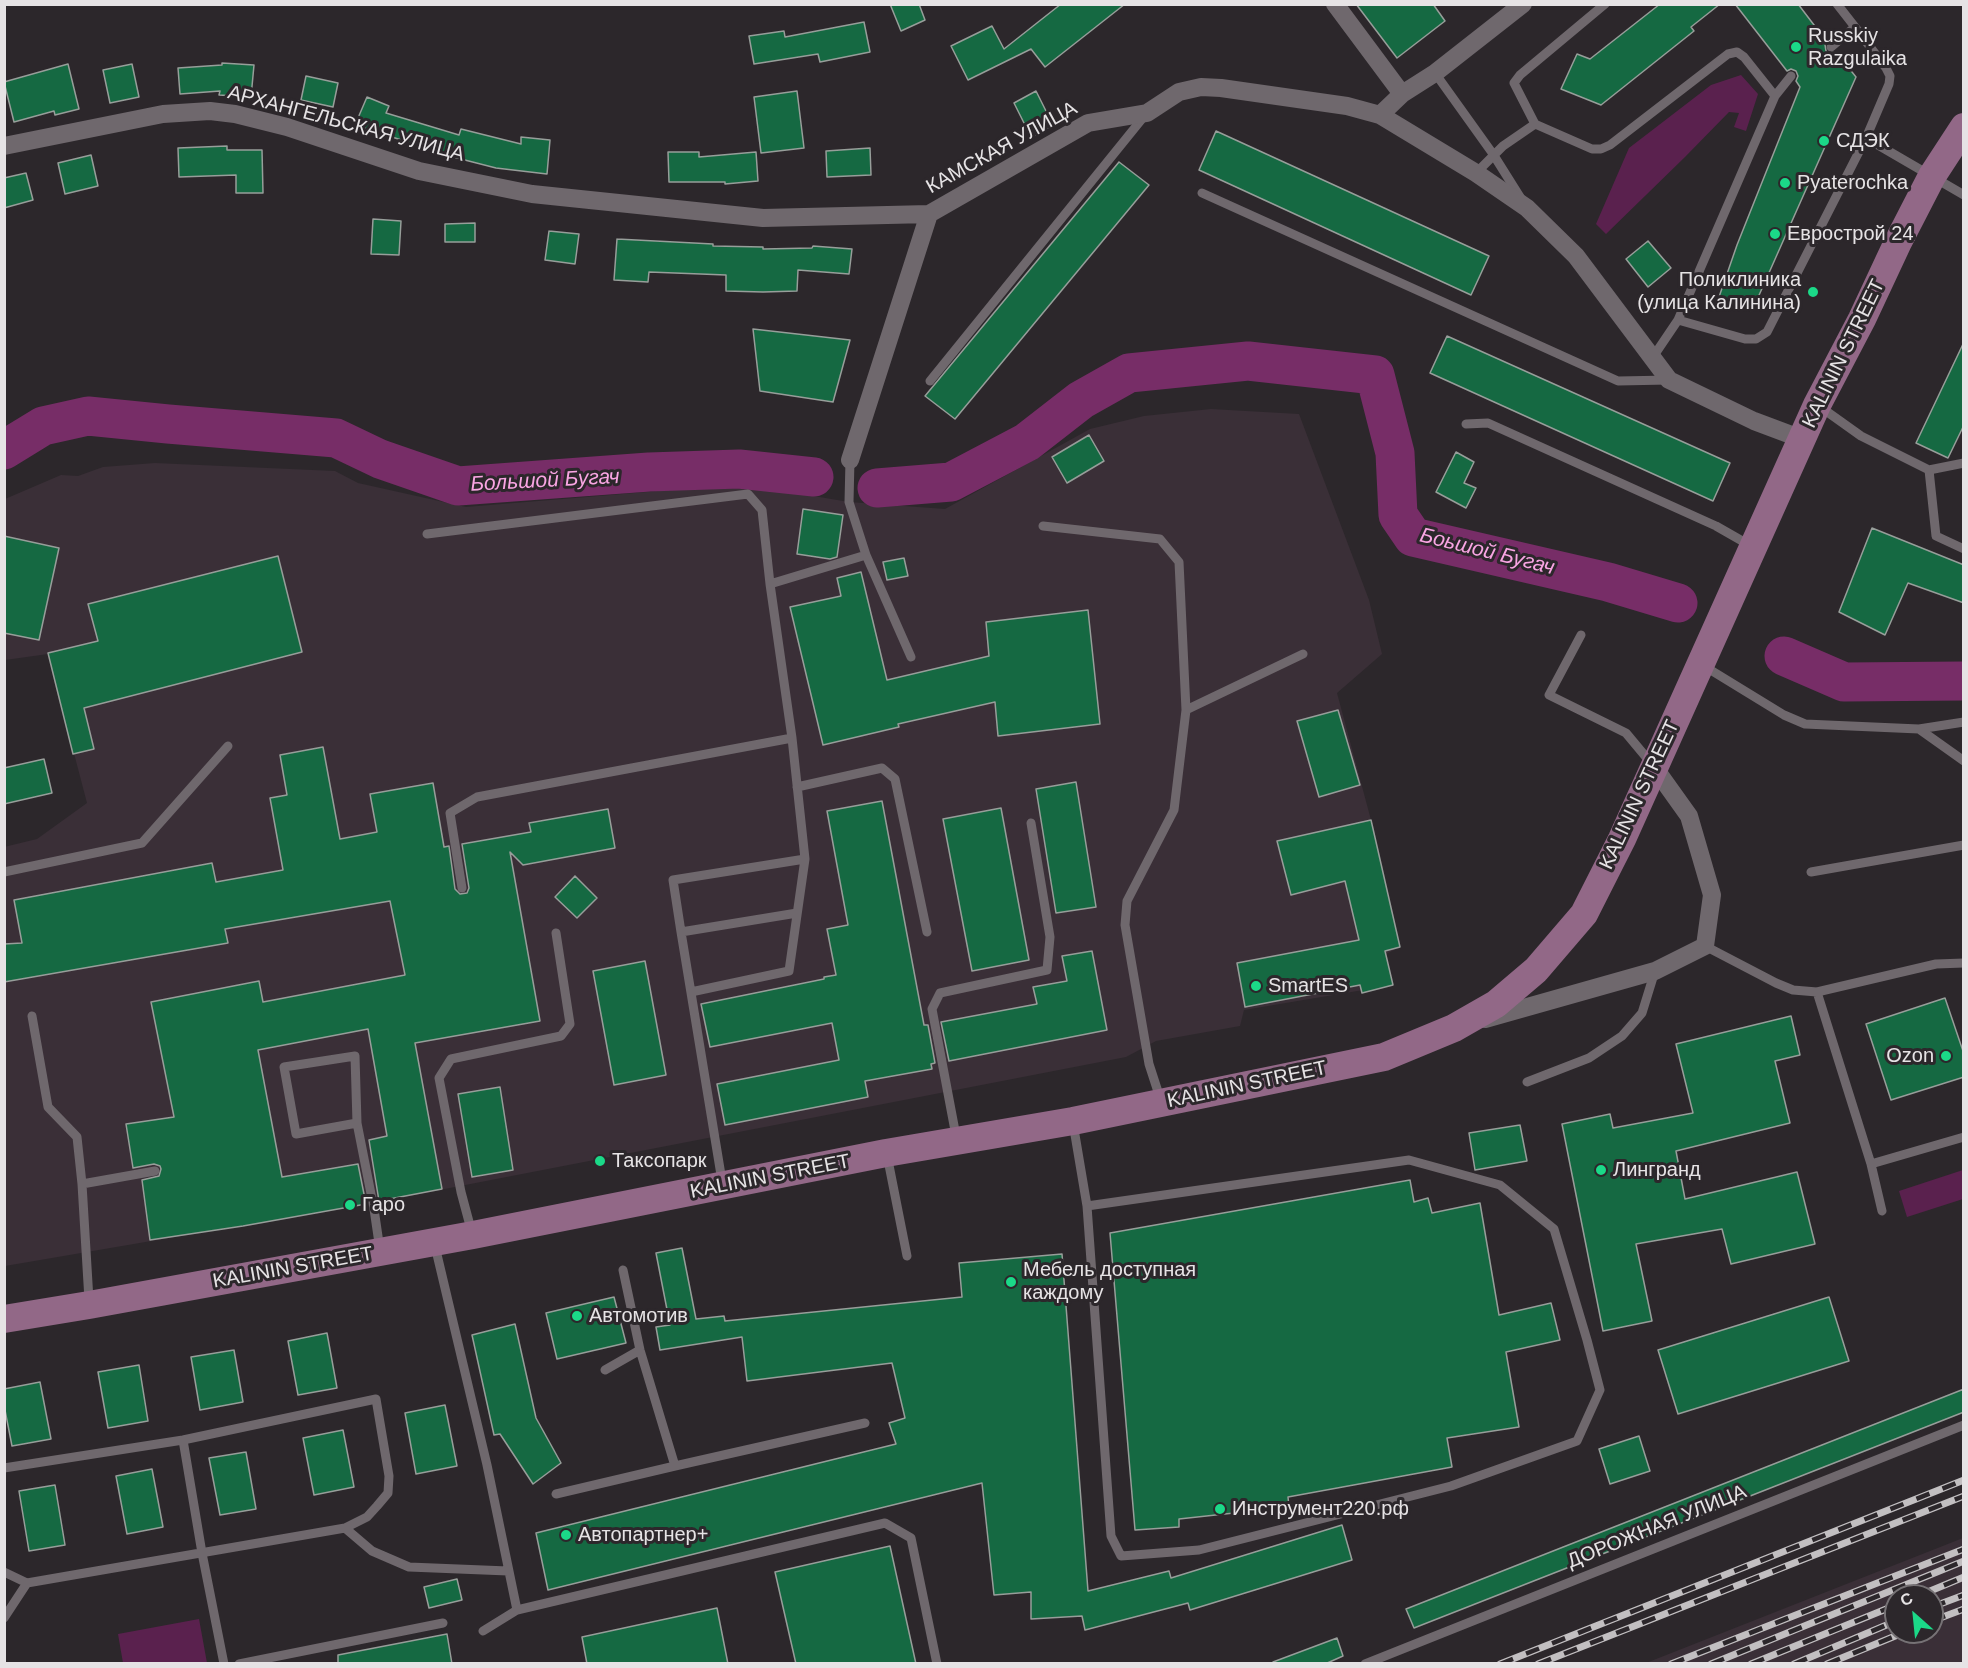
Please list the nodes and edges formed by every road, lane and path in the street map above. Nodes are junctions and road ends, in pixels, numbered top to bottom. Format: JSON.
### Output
{"nodes":[{"id":1,"x":1335,"y":4,"type":"edge"},
{"id":2,"x":1523,"y":4,"type":"edge"},
{"id":3,"x":1605,"y":4,"type":"edge"},
{"id":4,"x":1837,"y":4,"type":"edge"},
{"id":5,"x":1855,"y":27,"type":"junction"},
{"id":6,"x":1831,"y":47,"type":"dead end"},
{"id":7,"x":1435,"y":73,"type":"junction"},
{"id":8,"x":1791,"y":76,"type":"dead end"},
{"id":9,"x":1402,"y":94,"type":"junction"},
{"id":10,"x":1775,"y":96,"type":"junction"},
{"id":11,"x":1147,"y":113,"type":"junction"},
{"id":12,"x":1380,"y":115,"type":"junction"},
{"id":13,"x":1535,"y":124,"type":"junction"},
{"id":14,"x":1964,"y":127,"type":"edge"},
{"id":15,"x":1866,"y":138,"type":"junction"},
{"id":16,"x":4,"y":146,"type":"edge"},
{"id":17,"x":1493,"y":154,"type":"junction"},
{"id":18,"x":1476,"y":173,"type":"junction"},
{"id":19,"x":1932,"y":176,"type":"junction"},
{"id":20,"x":1202,"y":193,"type":"dead end"},
{"id":21,"x":1964,"y":195,"type":"edge"},
{"id":22,"x":1527,"y":208,"type":"junction"},
{"id":23,"x":929,"y":214,"type":"junction"},
{"id":24,"x":1678,"y":320,"type":"junction"},
{"id":25,"x":1653,"y":357,"type":"junction"},
{"id":26,"x":1669,"y":380,"type":"junction"},
{"id":27,"x":930,"y":381,"type":"dead end"},
{"id":28,"x":1817,"y":405,"type":"junction"},
{"id":29,"x":1466,"y":424,"type":"dead end"},
{"id":30,"x":1802,"y":439,"type":"junction"},
{"id":31,"x":850,"y":460,"type":"joint"},
{"id":32,"x":1964,"y":463,"type":"edge"},
{"id":33,"x":1929,"y":470,"type":"junction"},
{"id":34,"x":1043,"y":526,"type":"dead end"},
{"id":35,"x":427,"y":534,"type":"dead end"},
{"id":36,"x":1752,"y":546,"type":"junction"},
{"id":37,"x":1964,"y":549,"type":"edge"},
{"id":38,"x":866,"y":555,"type":"junction"},
{"id":39,"x":770,"y":584,"type":"junction"},
{"id":40,"x":1581,"y":635,"type":"dead end"},
{"id":41,"x":1303,"y":654,"type":"dead end"},
{"id":42,"x":911,"y":657,"type":"dead end"},
{"id":43,"x":1699,"y":664,"type":"junction"},
{"id":44,"x":1186,"y":710,"type":"junction"},
{"id":45,"x":1964,"y":722,"type":"edge"},
{"id":46,"x":1918,"y":729,"type":"junction"},
{"id":47,"x":792,"y":738,"type":"junction"},
{"id":48,"x":228,"y":746,"type":"dead end"},
{"id":49,"x":1964,"y":761,"type":"edge"},
{"id":50,"x":1654,"y":767,"type":"junction"},
{"id":51,"x":797,"y":787,"type":"junction"},
{"id":52,"x":1031,"y":823,"type":"dead end"},
{"id":53,"x":1964,"y":845,"type":"edge"},
{"id":54,"x":805,"y":860,"type":"junction"},
{"id":55,"x":4,"y":872,"type":"edge"},
{"id":56,"x":1811,"y":872,"type":"dead end"},
{"id":57,"x":462,"y":888,"type":"dead end"},
{"id":58,"x":797,"y":913,"type":"junction"},
{"id":59,"x":681,"y":932,"type":"junction"},
{"id":60,"x":927,"y":932,"type":"dead end"},
{"id":61,"x":555,"y":933,"type":"dead end"},
{"id":62,"x":1705,"y":946,"type":"junction"},
{"id":63,"x":1964,"y":963,"type":"edge"},
{"id":64,"x":1655,"y":971,"type":"junction"},
{"id":65,"x":691,"y":992,"type":"junction"},
{"id":66,"x":1817,"y":992,"type":"junction"},
{"id":67,"x":32,"y":1016,"type":"dead end"},
{"id":68,"x":1454,"y":1028,"type":"junction"},
{"id":69,"x":1527,"y":1082,"type":"dead end"},
{"id":70,"x":1162,"y":1103,"type":"junction"},
{"id":71,"x":1073,"y":1121,"type":"junction"},
{"id":72,"x":357,"y":1123,"type":"junction"},
{"id":73,"x":1964,"y":1137,"type":"edge"},
{"id":74,"x":957,"y":1141,"type":"junction"},
{"id":75,"x":886,"y":1153,"type":"junction"},
{"id":76,"x":1871,"y":1164,"type":"junction"},
{"id":77,"x":155,"y":1171,"type":"dead end"},
{"id":78,"x":82,"y":1184,"type":"junction"},
{"id":79,"x":723,"y":1187,"type":"junction"},
{"id":80,"x":1086,"y":1206,"type":"junction"},
{"id":81,"x":1882,"y":1211,"type":"dead end"},
{"id":82,"x":473,"y":1235,"type":"junction"},
{"id":83,"x":434,"y":1242,"type":"junction"},
{"id":84,"x":380,"y":1252,"type":"junction"},
{"id":85,"x":907,"y":1256,"type":"dead end"},
{"id":86,"x":623,"y":1270,"type":"dead end"},
{"id":87,"x":89,"y":1305,"type":"junction"},
{"id":88,"x":4,"y":1319,"type":"edge"},
{"id":89,"x":640,"y":1350,"type":"junction"},
{"id":90,"x":605,"y":1370,"type":"dead end"},
{"id":91,"x":865,"y":1423,"type":"dead end"},
{"id":92,"x":1964,"y":1425,"type":"edge"},
{"id":93,"x":183,"y":1440,"type":"junction"},
{"id":94,"x":675,"y":1466,"type":"junction"},
{"id":95,"x":4,"y":1468,"type":"edge"},
{"id":96,"x":556,"y":1494,"type":"dead end"},
{"id":97,"x":345,"y":1528,"type":"junction"},
{"id":98,"x":202,"y":1553,"type":"junction"},
{"id":99,"x":508,"y":1571,"type":"junction"},
{"id":100,"x":5,"y":1572,"type":"edge"},
{"id":101,"x":27,"y":1583,"type":"junction"},
{"id":102,"x":516,"y":1610,"type":"junction"},
{"id":103,"x":4,"y":1618,"type":"edge"},
{"id":104,"x":443,"y":1623,"type":"dead end"},
{"id":105,"x":483,"y":1631,"type":"dead end"},
{"id":106,"x":224,"y":1664,"type":"edge"},
{"id":107,"x":239,"y":1664,"type":"edge"},
{"id":108,"x":937,"y":1664,"type":"edge"},
{"id":109,"x":1365,"y":1664,"type":"edge"}],
"edges":[{"from":1,"to":9,"type":"street"},
{"from":2,"to":7,"type":"street"},
{"from":3,"to":13,"type":"lane"},
{"from":4,"to":5,"type":"lane"},
{"from":5,"to":6,"type":"lane"},
{"from":5,"to":15,"type":"lane"},
{"from":7,"to":9,"type":"street"},
{"from":7,"to":17,"type":"lane"},
{"from":8,"to":10,"type":"lane"},
{"from":9,"to":12,"type":"street"},
{"from":10,"to":13,"type":"lane"},
{"from":10,"to":24,"type":"lane"},
{"from":11,"to":12,"type":"street","name":"КАМСКАЯ УЛИЦА"},
{"from":11,"to":23,"type":"street","name":"КАМСКАЯ УЛИЦА"},
{"from":11,"to":27,"type":"lane"},
{"from":12,"to":18,"type":"street","name":"КАМСКАЯ УЛИЦА"},
{"from":13,"to":17,"type":"lane"},
{"from":14,"to":19,"type":"main road","name":"KALININ STREET"},
{"from":15,"to":19,"type":"lane"},
{"from":15,"to":24,"type":"lane"},
{"from":16,"to":23,"type":"street","name":"АРХАНГЕЛЬСКАЯ УЛИЦА"},
{"from":17,"to":18,"type":"lane"},
{"from":17,"to":22,"type":"lane"},
{"from":18,"to":22,"type":"street","name":"КАМСКАЯ УЛИЦА"},
{"from":19,"to":21,"type":"lane"},
{"from":19,"to":28,"type":"main road","name":"KALININ STREET"},
{"from":20,"to":26,"type":"lane"},
{"from":22,"to":25,"type":"street","name":"КАМСКАЯ УЛИЦА"},
{"from":23,"to":31,"type":"street","name":"КАМСКАЯ УЛИЦА"},
{"from":24,"to":25,"type":"lane"},
{"from":25,"to":26,"type":"street","name":"КАМСКАЯ УЛИЦА"},
{"from":26,"to":30,"type":"street","name":"КАМСКАЯ УЛИЦА"},
{"from":28,"to":30,"type":"main road","name":"KALININ STREET"},
{"from":28,"to":33,"type":"lane"},
{"from":29,"to":36,"type":"lane"},
{"from":30,"to":36,"type":"main road","name":"KALININ STREET"},
{"from":31,"to":38,"type":"lane"},
{"from":32,"to":33,"type":"lane"},
{"from":33,"to":37,"type":"lane"},
{"from":34,"to":44,"type":"lane"},
{"from":35,"to":39,"type":"lane"},
{"from":36,"to":43,"type":"main road","name":"KALININ STREET"},
{"from":38,"to":39,"type":"lane"},
{"from":38,"to":42,"type":"lane"},
{"from":39,"to":47,"type":"lane"},
{"from":40,"to":50,"type":"lane"},
{"from":41,"to":44,"type":"lane"},
{"from":43,"to":46,"type":"lane"},
{"from":43,"to":50,"type":"main road","name":"KALININ STREET"},
{"from":44,"to":70,"type":"lane"},
{"from":45,"to":46,"type":"lane"},
{"from":46,"to":49,"type":"lane"},
{"from":47,"to":51,"type":"lane"},
{"from":47,"to":57,"type":"lane"},
{"from":48,"to":55,"type":"lane"},
{"from":50,"to":62,"type":"street"},
{"from":50,"to":68,"type":"main road","name":"KALININ STREET"},
{"from":51,"to":54,"type":"lane"},
{"from":51,"to":60,"type":"lane"},
{"from":52,"to":74,"type":"lane"},
{"from":53,"to":56,"type":"lane"},
{"from":54,"to":58,"type":"lane"},
{"from":54,"to":59,"type":"lane"},
{"from":58,"to":59,"type":"lane"},
{"from":58,"to":65,"type":"lane"},
{"from":59,"to":65,"type":"lane"},
{"from":61,"to":82,"type":"lane"},
{"from":62,"to":64,"type":"street"},
{"from":62,"to":66,"type":"lane"},
{"from":63,"to":66,"type":"lane"},
{"from":64,"to":68,"type":"street"},
{"from":64,"to":69,"type":"lane"},
{"from":65,"to":79,"type":"lane"},
{"from":66,"to":76,"type":"lane"},
{"from":67,"to":78,"type":"lane"},
{"from":68,"to":70,"type":"main road","name":"KALININ STREET"},
{"from":70,"to":71,"type":"main road","name":"KALININ STREET"},
{"from":71,"to":74,"type":"main road","name":"KALININ STREET"},
{"from":71,"to":80,"type":"lane"},
{"from":72,"to":72,"type":"lane"},
{"from":72,"to":84,"type":"lane"},
{"from":73,"to":76,"type":"lane"},
{"from":74,"to":75,"type":"main road","name":"KALININ STREET"},
{"from":75,"to":79,"type":"main road","name":"KALININ STREET"},
{"from":75,"to":85,"type":"lane"},
{"from":76,"to":81,"type":"lane"},
{"from":77,"to":78,"type":"lane"},
{"from":78,"to":87,"type":"lane"},
{"from":79,"to":82,"type":"main road","name":"KALININ STREET"},
{"from":80,"to":80,"type":"lane"},
{"from":82,"to":83,"type":"main road","name":"KALININ STREET"},
{"from":83,"to":84,"type":"main road","name":"KALININ STREET"},
{"from":83,"to":99,"type":"lane"},
{"from":84,"to":87,"type":"main road","name":"KALININ STREET"},
{"from":86,"to":89,"type":"lane"},
{"from":87,"to":88,"type":"main road","name":"KALININ STREET"},
{"from":89,"to":90,"type":"lane"},
{"from":89,"to":94,"type":"lane"},
{"from":91,"to":94,"type":"lane"},
{"from":92,"to":109,"type":"lane","name":"ДОРОЖНАЯ УЛИЦА"},
{"from":93,"to":95,"type":"lane"},
{"from":93,"to":97,"type":"lane"},
{"from":93,"to":98,"type":"lane"},
{"from":94,"to":96,"type":"lane"},
{"from":97,"to":98,"type":"lane"},
{"from":97,"to":99,"type":"lane"},
{"from":98,"to":101,"type":"lane"},
{"from":98,"to":106,"type":"lane"},
{"from":99,"to":102,"type":"lane"},
{"from":100,"to":101,"type":"lane"},
{"from":101,"to":103,"type":"lane"},
{"from":102,"to":105,"type":"lane"},
{"from":102,"to":108,"type":"lane"},
{"from":104,"to":107,"type":"lane"}]}
